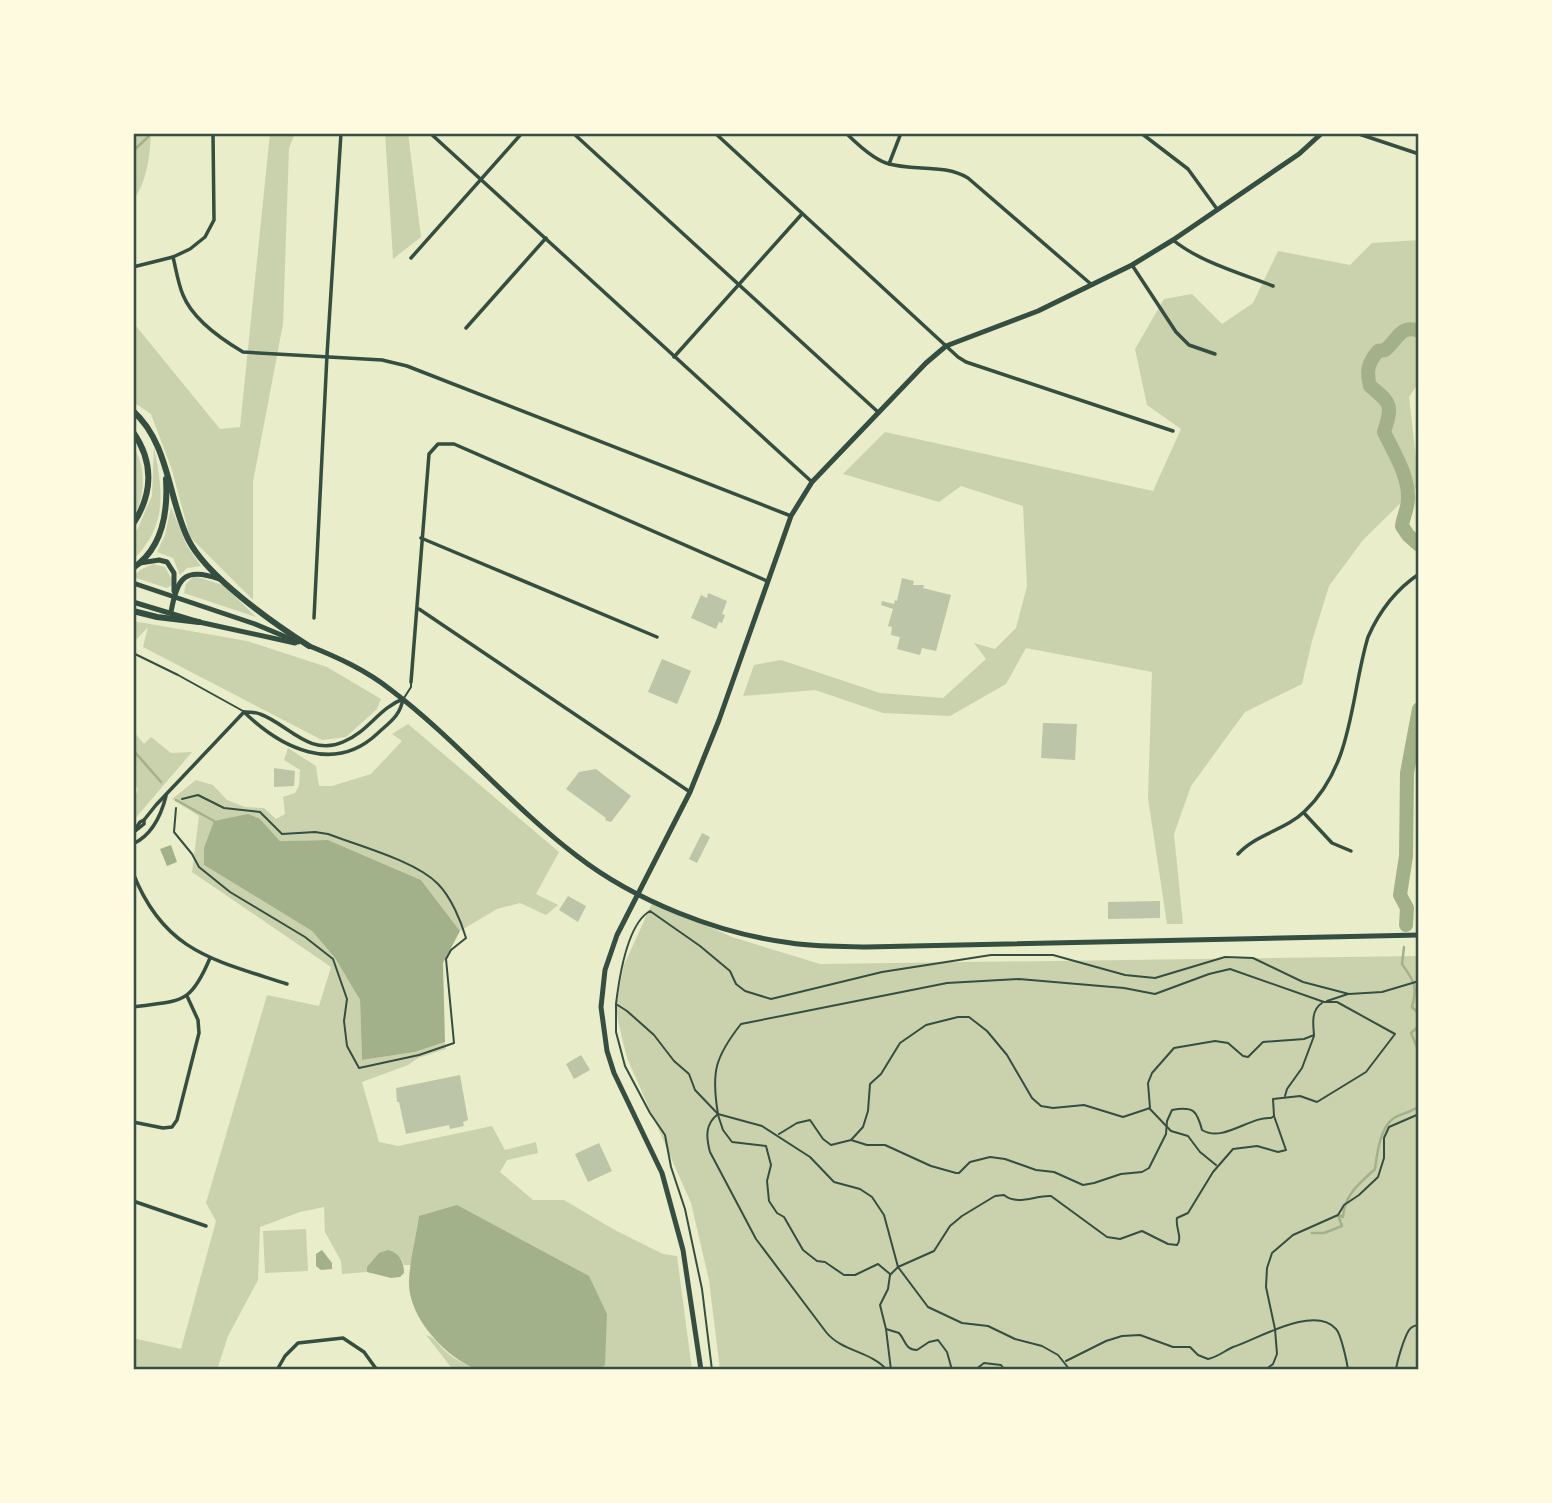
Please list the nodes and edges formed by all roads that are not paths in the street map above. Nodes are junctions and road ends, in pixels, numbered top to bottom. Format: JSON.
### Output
{"nodes":[{"id":1,"x":213,"y":133,"type":"edge"},
{"id":2,"x":341,"y":133,"type":"edge"},
{"id":3,"x":430,"y":133,"type":"edge"},
{"id":4,"x":522,"y":133,"type":"edge"},
{"id":5,"x":573,"y":133,"type":"edge"},
{"id":6,"x":715,"y":133,"type":"edge"},
{"id":7,"x":846,"y":133,"type":"edge"},
{"id":8,"x":901,"y":133,"type":"edge"},
{"id":9,"x":1141,"y":133,"type":"edge"},
{"id":10,"x":1322,"y":133,"type":"edge"},
{"id":11,"x":1356,"y":133,"type":"edge"},
{"id":12,"x":1419,"y":154,"type":"edge"},
{"id":13,"x":889,"y":164,"type":"junction"},
{"id":14,"x":481,"y":180,"type":"junction"},
{"id":15,"x":1217,"y":209,"type":"junction"},
{"id":16,"x":802,"y":214,"type":"junction"},
{"id":17,"x":545,"y":237,"type":"junction"},
{"id":18,"x":1173,"y":240,"type":"junction"},
{"id":19,"x":173,"y":257,"type":"junction"},
{"id":20,"x":411,"y":258,"type":"dead end"},
{"id":21,"x":1132,"y":265,"type":"junction"},
{"id":22,"x":133,"y":267,"type":"edge"},
{"id":23,"x":738,"y":285,"type":"junction"},
{"id":24,"x":1092,"y":285,"type":"junction"},
{"id":25,"x":1273,"y":286,"type":"dead end"},
{"id":26,"x":466,"y":328,"type":"dead end"},
{"id":27,"x":946,"y":346,"type":"junction"},
{"id":28,"x":1215,"y":354,"type":"dead end"},
{"id":29,"x":327,"y":355,"type":"junction"},
{"id":30,"x":674,"y":357,"type":"junction"},
{"id":31,"x":133,"y":411,"type":"edge"},
{"id":32,"x":878,"y":412,"type":"junction"},
{"id":33,"x":1173,"y":431,"type":"dead end"},
{"id":34,"x":133,"y":432,"type":"edge"},
{"id":35,"x":165,"y":467,"type":"junction"},
{"id":36,"x":812,"y":482,"type":"junction"},
{"id":37,"x":791,"y":516,"type":"junction"},
{"id":38,"x":133,"y":524,"type":"edge"},
{"id":39,"x":421,"y":538,"type":"junction"},
{"id":40,"x":136,"y":566,"type":"edge"},
{"id":41,"x":1419,"y":574,"type":"edge"},
{"id":42,"x":222,"y":580,"type":"junction"},
{"id":43,"x":767,"y":581,"type":"junction"},
{"id":44,"x":133,"y":583,"type":"edge"},
{"id":45,"x":174,"y":597,"type":"junction"},
{"id":46,"x":133,"y":602,"type":"edge"},
{"id":47,"x":418,"y":608,"type":"junction"},
{"id":48,"x":133,"y":611,"type":"edge"},
{"id":49,"x":171,"y":612,"type":"junction"},
{"id":50,"x":314,"y":618,"type":"dead end"},
{"id":51,"x":199,"y":622,"type":"junction"},
{"id":52,"x":657,"y":637,"type":"dead end"},
{"id":53,"x":309,"y":646,"type":"junction"},
{"id":54,"x":133,"y":653,"type":"edge"},
{"id":55,"x":411,"y":682,"type":"joint"},
{"id":56,"x":403,"y":699,"type":"junction"},
{"id":57,"x":244,"y":712,"type":"junction"},
{"id":58,"x":690,"y":792,"type":"junction"},
{"id":59,"x":166,"y":794,"type":"junction"},
{"id":60,"x":1304,"y":813,"type":"junction"},
{"id":61,"x":133,"y":832,"type":"edge"},
{"id":62,"x":133,"y":844,"type":"edge"},
{"id":63,"x":1351,"y":851,"type":"dead end"},
{"id":64,"x":1238,"y":854,"type":"dead end"},
{"id":65,"x":133,"y":873,"type":"edge"},
{"id":66,"x":638,"y":895,"type":"junction"},
{"id":67,"x":1419,"y":935,"type":"edge"},
{"id":68,"x":210,"y":958,"type":"junction"},
{"id":69,"x":287,"y":984,"type":"dead end"},
{"id":70,"x":187,"y":996,"type":"junction"},
{"id":71,"x":133,"y":1007,"type":"edge"},
{"id":72,"x":133,"y":1122,"type":"edge"},
{"id":73,"x":133,"y":1201,"type":"edge"},
{"id":74,"x":206,"y":1226,"type":"dead end"},
{"id":75,"x":277,"y":1370,"type":"edge"},
{"id":76,"x":377,"y":1370,"type":"edge"},
{"id":77,"x":701,"y":1370,"type":"edge"}],
"edges":[{"from":1,"to":19,"type":"street"},
{"from":2,"to":29,"type":"street"},
{"from":3,"to":14,"type":"street"},
{"from":4,"to":14,"type":"street"},
{"from":5,"to":23,"type":"street"},
{"from":6,"to":16,"type":"street"},
{"from":7,"to":13,"type":"street"},
{"from":8,"to":13,"type":"street"},
{"from":9,"to":15,"type":"street"},
{"from":10,"to":15,"type":"main road"},
{"from":11,"to":12,"type":"street"},
{"from":13,"to":24,"type":"street"},
{"from":14,"to":17,"type":"street"},
{"from":14,"to":20,"type":"street"},
{"from":15,"to":18,"type":"main road"},
{"from":16,"to":23,"type":"street"},
{"from":16,"to":27,"type":"street"},
{"from":17,"to":26,"type":"street"},
{"from":17,"to":30,"type":"street"},
{"from":18,"to":21,"type":"main road"},
{"from":18,"to":25,"type":"street"},
{"from":19,"to":22,"type":"street"},
{"from":19,"to":29,"type":"street"},
{"from":21,"to":24,"type":"main road"},
{"from":21,"to":28,"type":"street"},
{"from":23,"to":30,"type":"street"},
{"from":23,"to":32,"type":"street"},
{"from":24,"to":27,"type":"main road"},
{"from":27,"to":32,"type":"main road"},
{"from":27,"to":33,"type":"street"},
{"from":29,"to":37,"type":"street"},
{"from":29,"to":50,"type":"street"},
{"from":30,"to":36,"type":"street"},
{"from":31,"to":35,"type":"highway"},
{"from":32,"to":36,"type":"main road"},
{"from":34,"to":38,"type":"highway"},
{"from":35,"to":40,"type":"highway"},
{"from":35,"to":42,"type":"highway"},
{"from":36,"to":37,"type":"main road"},
{"from":37,"to":43,"type":"main road"},
{"from":39,"to":43,"type":"street"},
{"from":39,"to":47,"type":"street"},
{"from":39,"to":52,"type":"street"},
{"from":40,"to":45,"type":"main road"},
{"from":41,"to":60,"type":"street"},
{"from":42,"to":45,"type":"main road"},
{"from":42,"to":53,"type":"highway"},
{"from":43,"to":58,"type":"main road"},
{"from":44,"to":45,"type":"main road"},
{"from":45,"to":49,"type":"main road"},
{"from":45,"to":53,"type":"main road"},
{"from":46,"to":49,"type":"main road"},
{"from":47,"to":55,"type":"street"},
{"from":47,"to":58,"type":"street"},
{"from":48,"to":51,"type":"highway"},
{"from":49,"to":51,"type":"main road"},
{"from":51,"to":53,"type":"main road"},
{"from":53,"to":56,"type":"main road"},
{"from":54,"to":57,"type":"lane"},
{"from":55,"to":56,"type":"lane"},
{"from":56,"to":57,"type":"street"},
{"from":56,"to":57,"type":"street"},
{"from":56,"to":66,"type":"main road"},
{"from":57,"to":59,"type":"street"},
{"from":58,"to":66,"type":"main road"},
{"from":59,"to":61,"type":"street"},
{"from":59,"to":62,"type":"street"},
{"from":60,"to":63,"type":"street"},
{"from":60,"to":64,"type":"street"},
{"from":65,"to":68,"type":"street"},
{"from":66,"to":67,"type":"main road"},
{"from":66,"to":77,"type":"main road"},
{"from":68,"to":69,"type":"street"},
{"from":68,"to":70,"type":"street"},
{"from":70,"to":71,"type":"street"},
{"from":70,"to":72,"type":"street"},
{"from":73,"to":74,"type":"street"},
{"from":75,"to":76,"type":"street"}]}
